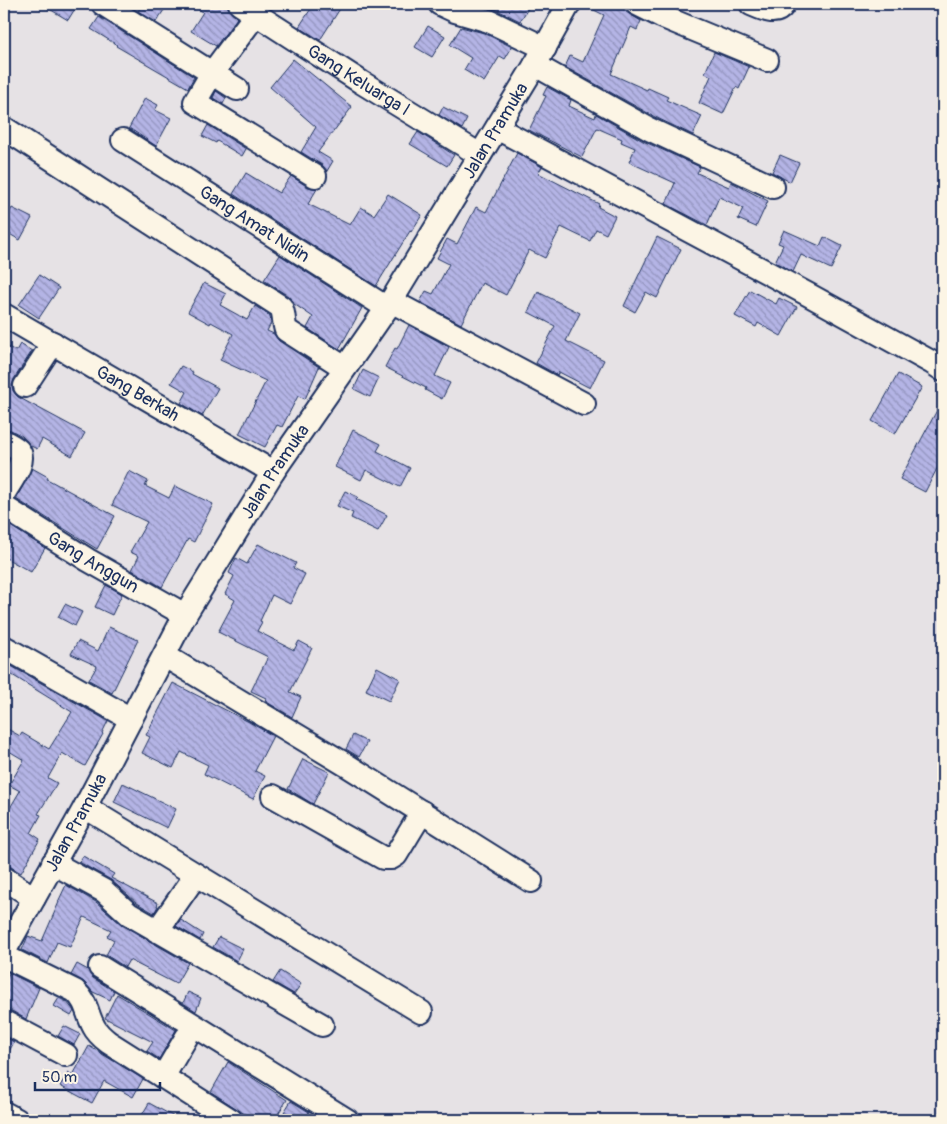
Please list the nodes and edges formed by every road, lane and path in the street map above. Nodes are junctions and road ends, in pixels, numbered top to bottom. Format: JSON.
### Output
{"nodes":[{"id":1,"x":103,"y":4,"type":"edge"},
{"id":2,"x":440,"y":4,"type":"edge"},
{"id":3,"x":569,"y":4,"type":"edge"},
{"id":4,"x":637,"y":4,"type":"edge"},
{"id":5,"x":752,"y":4,"type":"edge"},
{"id":6,"x":784,"y":4,"type":"edge"},
{"id":7,"x":248,"y":9,"type":"edge"},
{"id":8,"x":540,"y":56,"type":"junction"},
{"id":9,"x":766,"y":60,"type":"dead end"},
{"id":10,"x":212,"y":73,"type":"junction"},
{"id":11,"x":237,"y":88,"type":"dead end"},
{"id":12,"x":4,"y":128,"type":"edge"},
{"id":13,"x":497,"y":128,"type":"junction"},
{"id":14,"x":123,"y":140,"type":"dead end"},
{"id":15,"x":480,"y":155,"type":"junction"},
{"id":16,"x":315,"y":176,"type":"dead end"},
{"id":17,"x":773,"y":187,"type":"dead end"},
{"id":18,"x":389,"y":305,"type":"junction"},
{"id":19,"x":4,"y":315,"type":"edge"},
{"id":20,"x":52,"y":343,"type":"junction"},
{"id":21,"x":939,"y":359,"type":"edge"},
{"id":22,"x":345,"y":368,"type":"junction"},
{"id":23,"x":25,"y":386,"type":"dead end"},
{"id":24,"x":584,"y":404,"type":"dead end"},
{"id":25,"x":4,"y":441,"type":"edge"},
{"id":26,"x":273,"y":472,"type":"junction"},
{"id":27,"x":4,"y":493,"type":"edge"},
{"id":28,"x":4,"y":507,"type":"edge"},
{"id":29,"x":185,"y":615,"type":"junction"},
{"id":30,"x":4,"y":647,"type":"edge"},
{"id":31,"x":165,"y":656,"type":"junction"},
{"id":32,"x":131,"y":719,"type":"junction"},
{"id":33,"x":273,"y":796,"type":"dead end"},
{"id":34,"x":84,"y":807,"type":"junction"},
{"id":35,"x":422,"y":812,"type":"junction"},
{"id":36,"x":53,"y":863,"type":"junction"},
{"id":37,"x":196,"y":875,"type":"junction"},
{"id":38,"x":4,"y":878,"type":"edge"},
{"id":39,"x":531,"y":881,"type":"dead end"},
{"id":40,"x":34,"y":898,"type":"junction"},
{"id":41,"x":158,"y":931,"type":"junction"},
{"id":42,"x":4,"y":952,"type":"edge"},
{"id":43,"x":4,"y":956,"type":"edge"},
{"id":44,"x":100,"y":967,"type":"dead end"},
{"id":45,"x":421,"y":1012,"type":"dead end"},
{"id":46,"x":4,"y":1022,"type":"edge"},
{"id":47,"x":322,"y":1025,"type":"dead end"},
{"id":48,"x":186,"y":1038,"type":"dead end"},
{"id":49,"x":66,"y":1055,"type":"dead end"},
{"id":50,"x":163,"y":1077,"type":"junction"},
{"id":51,"x":4,"y":1113,"type":"edge"},
{"id":52,"x":323,"y":1115,"type":"edge"},
{"id":53,"x":17,"y":1120,"type":"edge"},
{"id":54,"x":232,"y":1120,"type":"edge"},
{"id":55,"x":347,"y":1120,"type":"edge"}],
"edges":[{"from":1,"to":10,"type":"street"},
{"from":2,"to":8,"type":"street"},
{"from":3,"to":8,"type":"street","name":"Jalan Pramuka"},
{"from":4,"to":9,"type":"street"},
{"from":5,"to":6,"type":"street"},
{"from":7,"to":10,"type":"street"},
{"from":7,"to":15,"type":"street","name":"Gang Keluarga I"},
{"from":8,"to":13,"type":"street","name":"Jalan Pramuka"},
{"from":8,"to":17,"type":"street"},
{"from":10,"to":11,"type":"street"},
{"from":10,"to":16,"type":"street"},
{"from":12,"to":22,"type":"street"},
{"from":13,"to":15,"type":"street","name":"Jalan Pramuka"},
{"from":13,"to":21,"type":"street"},
{"from":14,"to":18,"type":"street","name":"Gang Amat Nidin"},
{"from":15,"to":18,"type":"street","name":"Jalan Pramuka"},
{"from":18,"to":22,"type":"street","name":"Jalan Pramuka"},
{"from":18,"to":24,"type":"street","name":"Gang Amat Nidin"},
{"from":19,"to":20,"type":"street","name":"Gang Berkah"},
{"from":20,"to":23,"type":"street"},
{"from":20,"to":26,"type":"street","name":"Gang Berkah"},
{"from":22,"to":26,"type":"street","name":"Jalan Pramuka"},
{"from":25,"to":27,"type":"street"},
{"from":26,"to":29,"type":"street","name":"Jalan Pramuka"},
{"from":28,"to":29,"type":"street","name":"Gang Anggun"},
{"from":29,"to":31,"type":"street","name":"Jalan Pramuka"},
{"from":30,"to":32,"type":"street"},
{"from":31,"to":32,"type":"street","name":"Jalan Pramuka"},
{"from":31,"to":35,"type":"street"},
{"from":32,"to":34,"type":"street","name":"Jalan Pramuka"},
{"from":33,"to":35,"type":"street"},
{"from":34,"to":36,"type":"street","name":"Jalan Pramuka"},
{"from":34,"to":37,"type":"street"},
{"from":35,"to":39,"type":"street"},
{"from":36,"to":40,"type":"street","name":"Jalan Pramuka"},
{"from":36,"to":41,"type":"street"},
{"from":37,"to":41,"type":"street"},
{"from":37,"to":45,"type":"street"},
{"from":38,"to":40,"type":"street"},
{"from":40,"to":42,"type":"street","name":"Jalan Pramuka"},
{"from":41,"to":47,"type":"street"},
{"from":43,"to":50,"type":"street"},
{"from":44,"to":52,"type":"street"},
{"from":46,"to":49,"type":"street"},
{"from":48,"to":50,"type":"street"},
{"from":50,"to":54,"type":"street"},
{"from":51,"to":53,"type":"street"},
{"from":52,"to":55,"type":"street"}]}
